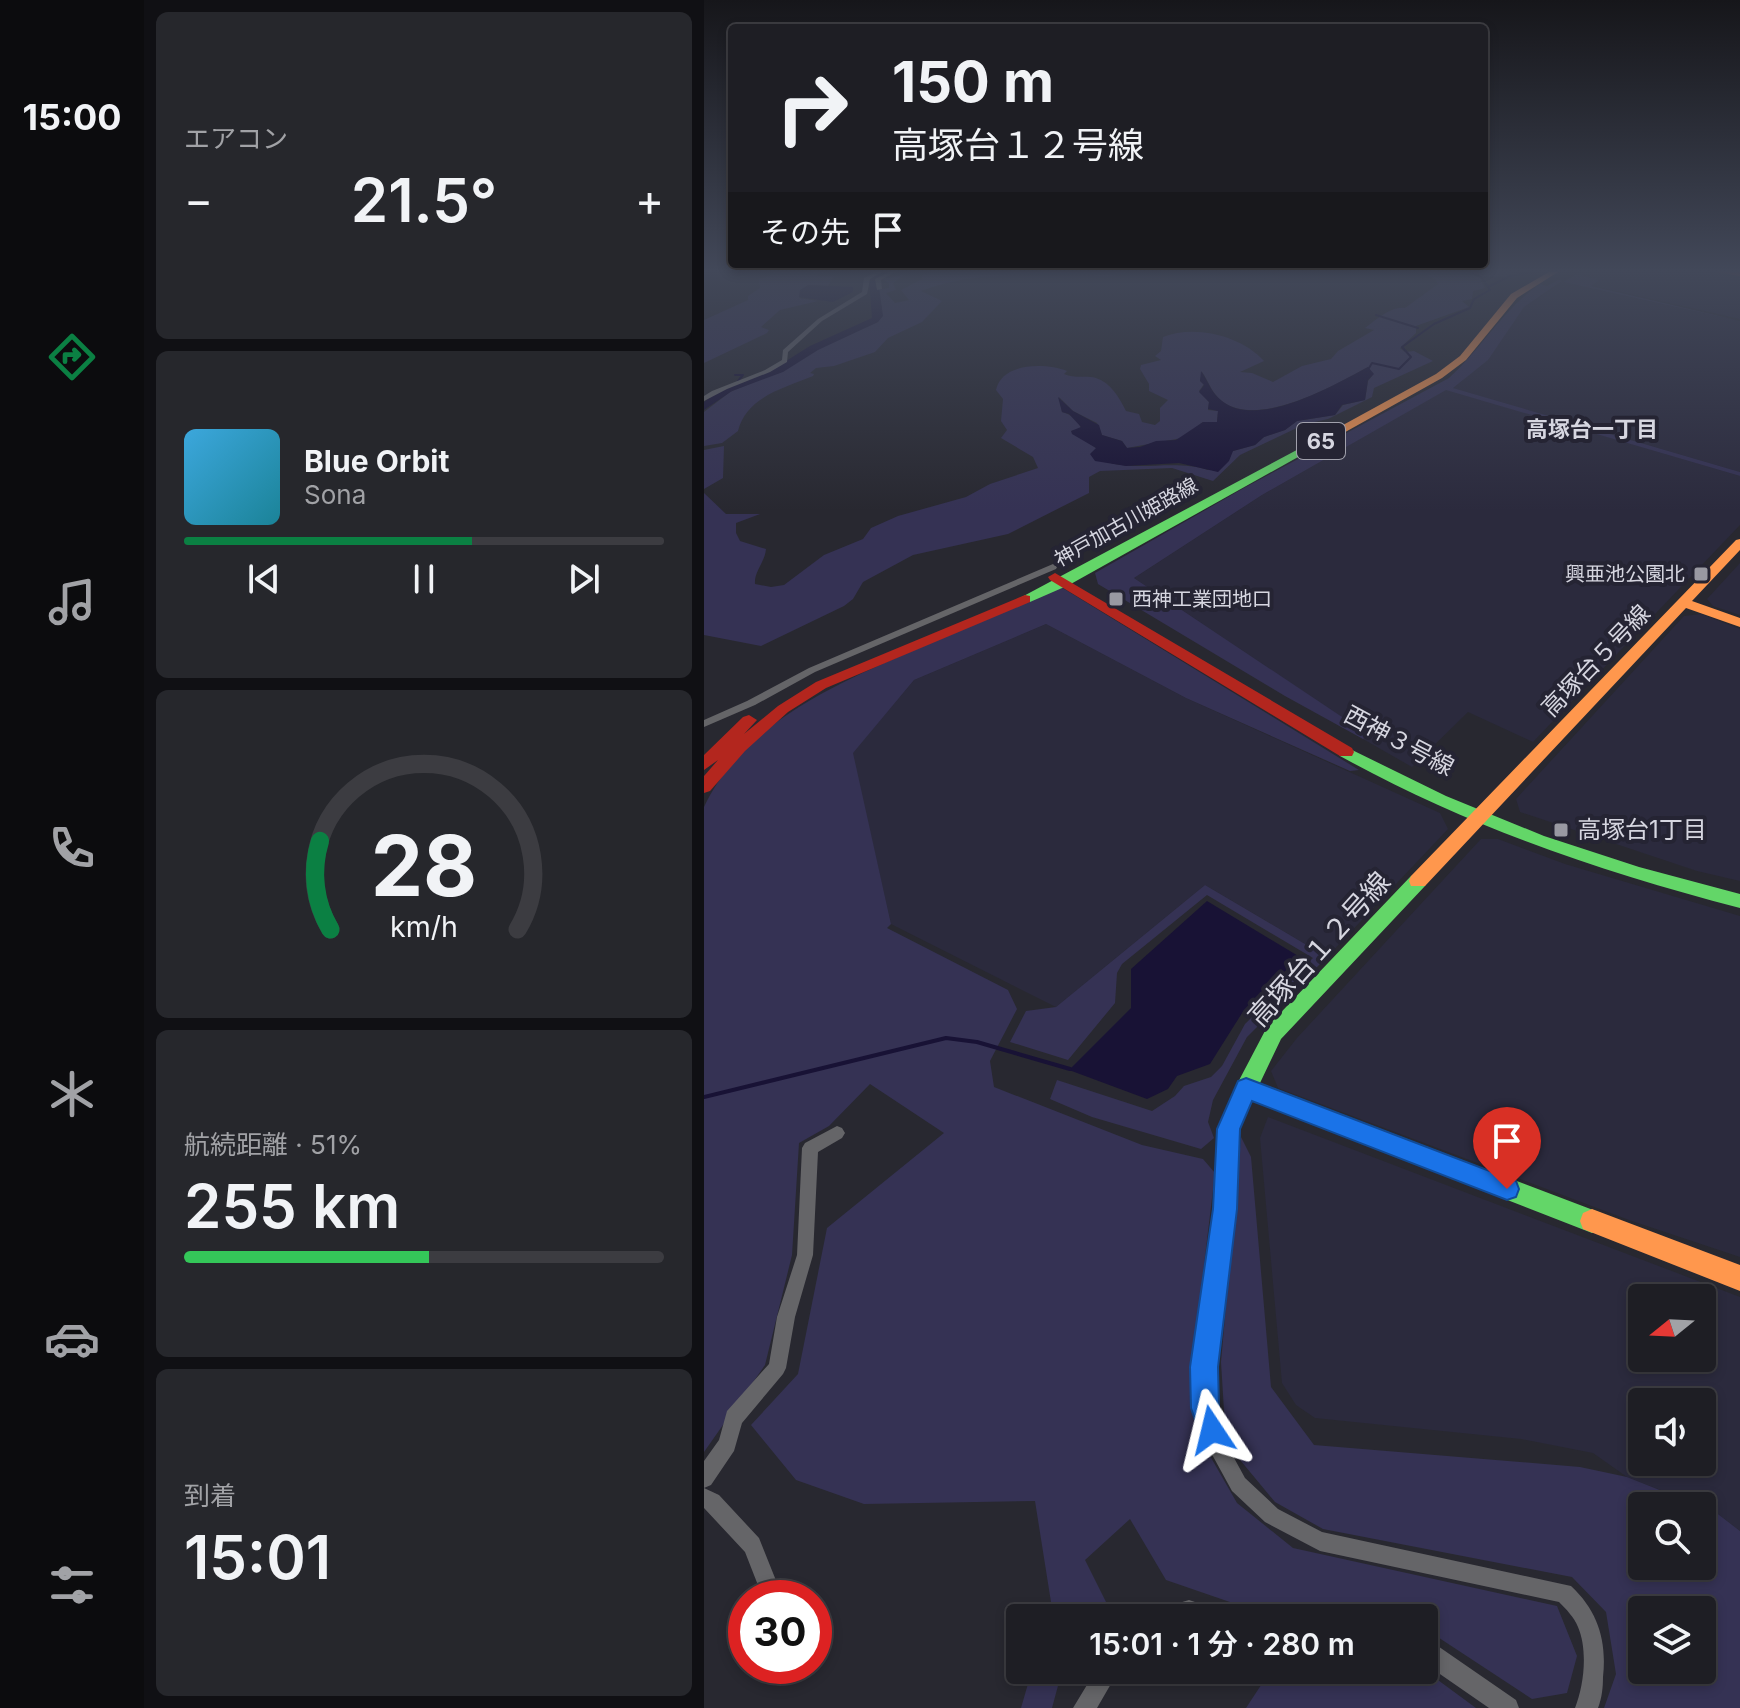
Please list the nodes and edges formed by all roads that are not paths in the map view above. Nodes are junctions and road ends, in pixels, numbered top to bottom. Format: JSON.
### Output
{"nodes":[{"id":1,"x":785,"y":352,"type":"edge"},
{"id":2,"x":1457,"y":352,"type":"edge"},
{"id":3,"x":1468,"y":352,"type":"edge"},
{"id":4,"x":704,"y":399,"type":"edge"},
{"id":5,"x":1740,"y":543,"type":"edge"},
{"id":6,"x":1058,"y":575,"type":"junction"},
{"id":7,"x":1684,"y":603,"type":"junction"},
{"id":8,"x":1740,"y":623,"type":"edge"},
{"id":9,"x":704,"y":724,"type":"edge"},
{"id":10,"x":704,"y":765,"type":"edge"},
{"id":11,"x":704,"y":787,"type":"edge"},
{"id":12,"x":1482,"y":816,"type":"junction"},
{"id":13,"x":1740,"y":892,"type":"edge"},
{"id":14,"x":1740,"y":901,"type":"edge"},
{"id":15,"x":1246,"y":1088,"type":"junction"},
{"id":16,"x":837,"y":1133,"type":"dead end"},
{"id":17,"x":1740,"y":1278,"type":"edge"},
{"id":18,"x":704,"y":1478,"type":"edge"},
{"id":19,"x":704,"y":1498,"type":"edge"},
{"id":20,"x":766,"y":1580,"type":"edge"},
{"id":21,"x":1438,"y":1660,"type":"edge"},
{"id":22,"x":1099,"y":1684,"type":"edge"},
{"id":23,"x":1084,"y":1708,"type":"edge"},
{"id":24,"x":1508,"y":1708,"type":"edge"},
{"id":25,"x":1586,"y":1708,"type":"edge"}],
"edges":[{"from":1,"to":4,"type":"street"},
{"from":2,"to":6,"type":"main road","name":"神戸加古川姫路線","number":"65"},
{"from":3,"to":6,"type":"main road","name":"神戸加古川姫路線","number":"65"},
{"from":5,"to":7,"type":"main road","name":"高塚台５号線"},
{"from":6,"to":9,"type":"street"},
{"from":6,"to":10,"type":"main road","name":"神戸加古川姫路線","number":"65"},
{"from":6,"to":11,"type":"main road","name":"神戸加古川姫路線","number":"65"},
{"from":6,"to":12,"type":"main road","name":"西神３号線"},
{"from":7,"to":8,"type":"main road"},
{"from":7,"to":12,"type":"main road","name":"高塚台５号線"},
{"from":12,"to":13,"type":"main road","name":"西神３号線"},
{"from":12,"to":14,"type":"main road","name":"西神３号線"},
{"from":12,"to":15,"type":"main road","name":"高塚台１２号線"},
{"from":15,"to":17,"type":"main road"},
{"from":15,"to":25,"type":"street"},
{"from":16,"to":18,"type":"street"},
{"from":19,"to":20,"type":"street"},
{"from":21,"to":24,"type":"street"},
{"from":22,"to":23,"type":"street"}]}
